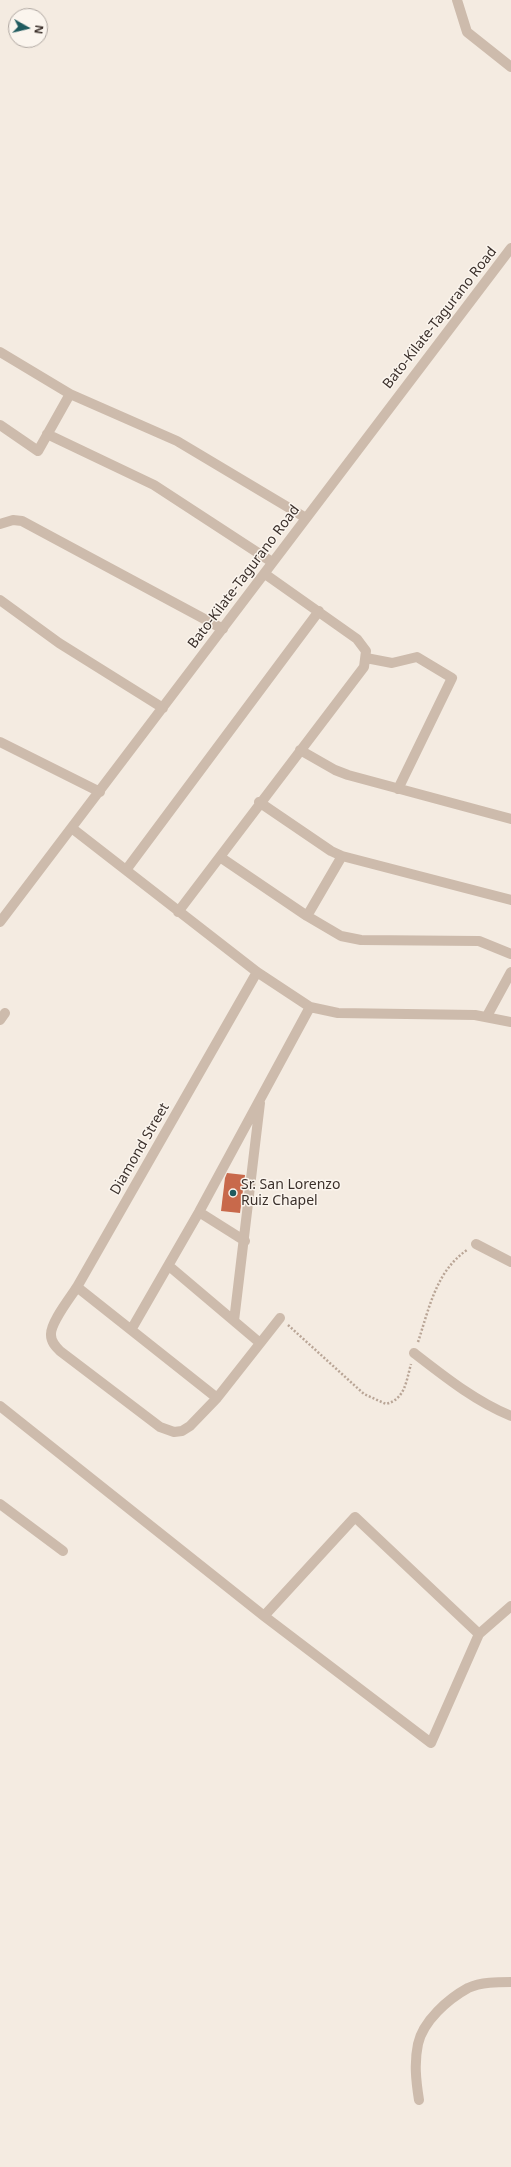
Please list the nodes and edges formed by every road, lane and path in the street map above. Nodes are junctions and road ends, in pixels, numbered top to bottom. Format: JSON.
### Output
{"nodes":[{"id":1,"x":457,"y":0,"type":"edge"},
{"id":2,"x":511,"y":67,"type":"edge"},
{"id":3,"x":511,"y":248,"type":"edge"},
{"id":4,"x":0,"y":352,"type":"edge"},
{"id":5,"x":70,"y":394,"type":"junction"},
{"id":6,"x":0,"y":425,"type":"edge"},
{"id":7,"x":47,"y":434,"type":"junction"},
{"id":8,"x":306,"y":518,"type":"junction"},
{"id":9,"x":0,"y":524,"type":"edge"},
{"id":10,"x":272,"y":562,"type":"junction"},
{"id":11,"x":265,"y":574,"type":"junction"},
{"id":12,"x":0,"y":600,"type":"edge"},
{"id":13,"x":319,"y":611,"type":"junction"},
{"id":14,"x":223,"y":629,"type":"junction"},
{"id":15,"x":366,"y":658,"type":"junction"},
{"id":16,"x":163,"y":708,"type":"junction"},
{"id":17,"x":0,"y":742,"type":"edge"},
{"id":18,"x":300,"y":750,"type":"junction"},
{"id":19,"x":398,"y":789,"type":"junction"},
{"id":20,"x":100,"y":792,"type":"junction"},
{"id":21,"x":259,"y":802,"type":"junction"},
{"id":22,"x":511,"y":818,"type":"edge"},
{"id":23,"x":73,"y":829,"type":"junction"},
{"id":24,"x":342,"y":856,"type":"junction"},
{"id":25,"x":220,"y":857,"type":"junction"},
{"id":26,"x":126,"y":870,"type":"junction"},
{"id":27,"x":511,"y":900,"type":"edge"},
{"id":28,"x":178,"y":912,"type":"junction"},
{"id":29,"x":307,"y":916,"type":"junction"},
{"id":30,"x":0,"y":922,"type":"edge"},
{"id":31,"x":511,"y":954,"type":"edge"},
{"id":32,"x":257,"y":972,"type":"junction"},
{"id":33,"x":511,"y":972,"type":"edge"},
{"id":34,"x":310,"y":1007,"type":"junction"},
{"id":35,"x":488,"y":1016,"type":"junction"},
{"id":36,"x":511,"y":1022,"type":"edge"},
{"id":37,"x":260,"y":1097,"type":"junction"},
{"id":38,"x":199,"y":1212,"type":"junction"},
{"id":39,"x":245,"y":1241,"type":"junction"},
{"id":40,"x":476,"y":1244,"type":"joint"},
{"id":41,"x":511,"y":1262,"type":"edge"},
{"id":42,"x":169,"y":1266,"type":"junction"},
{"id":43,"x":77,"y":1287,"type":"junction"},
{"id":44,"x":280,"y":1318,"type":"joint"},
{"id":45,"x":234,"y":1321,"type":"junction"},
{"id":46,"x":131,"y":1330,"type":"junction"},
{"id":47,"x":260,"y":1344,"type":"junction"},
{"id":48,"x":414,"y":1353,"type":"junction"},
{"id":49,"x":217,"y":1398,"type":"junction"},
{"id":50,"x":0,"y":1406,"type":"edge"},
{"id":51,"x":511,"y":1416,"type":"edge"},
{"id":52,"x":0,"y":1504,"type":"edge"},
{"id":53,"x":63,"y":1551,"type":"dead end"},
{"id":54,"x":511,"y":1606,"type":"edge"},
{"id":55,"x":264,"y":1616,"type":"junction"},
{"id":56,"x":479,"y":1634,"type":"junction"},
{"id":57,"x":511,"y":1982,"type":"edge"},
{"id":58,"x":419,"y":2100,"type":"dead end"}],
"edges":[{"from":1,"to":2,"type":"street"},
{"from":3,"to":8,"type":"street","name":"Bato-Kilate-Tagurano Road"},
{"from":4,"to":5,"type":"street"},
{"from":5,"to":7,"type":"street"},
{"from":5,"to":8,"type":"street"},
{"from":6,"to":7,"type":"street"},
{"from":7,"to":10,"type":"street"},
{"from":8,"to":10,"type":"street","name":"Bato-Kilate-Tagurano Road"},
{"from":9,"to":14,"type":"street"},
{"from":10,"to":11,"type":"street","name":"Bato-Kilate-Tagurano Road"},
{"from":11,"to":13,"type":"street"},
{"from":11,"to":14,"type":"street","name":"Bato-Kilate-Tagurano Road"},
{"from":12,"to":16,"type":"street"},
{"from":13,"to":15,"type":"street"},
{"from":13,"to":26,"type":"street"},
{"from":14,"to":16,"type":"street","name":"Bato-Kilate-Tagurano Road"},
{"from":15,"to":18,"type":"street"},
{"from":15,"to":19,"type":"street"},
{"from":16,"to":20,"type":"street","name":"Bato-Kilate-Tagurano Road"},
{"from":17,"to":20,"type":"street"},
{"from":18,"to":19,"type":"street"},
{"from":18,"to":21,"type":"street"},
{"from":19,"to":22,"type":"street"},
{"from":20,"to":23,"type":"street","name":"Bato-Kilate-Tagurano Road"},
{"from":21,"to":24,"type":"street"},
{"from":21,"to":25,"type":"street"},
{"from":23,"to":26,"type":"street"},
{"from":23,"to":30,"type":"street","name":"Bato-Kilate-Tagurano Road"},
{"from":24,"to":27,"type":"street"},
{"from":24,"to":29,"type":"street"},
{"from":25,"to":28,"type":"street"},
{"from":25,"to":29,"type":"street"},
{"from":26,"to":28,"type":"street"},
{"from":28,"to":32,"type":"street"},
{"from":29,"to":31,"type":"street"},
{"from":32,"to":34,"type":"street"},
{"from":32,"to":43,"type":"street","name":"Diamond Street"},
{"from":33,"to":35,"type":"street"},
{"from":34,"to":35,"type":"street"},
{"from":34,"to":37,"type":"street"},
{"from":35,"to":36,"type":"street"},
{"from":37,"to":38,"type":"street"},
{"from":37,"to":39,"type":"street"},
{"from":38,"to":39,"type":"street"},
{"from":38,"to":42,"type":"street"},
{"from":39,"to":45,"type":"street"},
{"from":40,"to":41,"type":"street"},
{"from":40,"to":48,"type":"path"},
{"from":42,"to":45,"type":"street"},
{"from":42,"to":46,"type":"street"},
{"from":43,"to":46,"type":"street"},
{"from":43,"to":49,"type":"street","name":"Diamond Street"},
{"from":44,"to":47,"type":"street"},
{"from":44,"to":48,"type":"path"},
{"from":45,"to":47,"type":"street"},
{"from":46,"to":49,"type":"street"},
{"from":47,"to":49,"type":"street"},
{"from":48,"to":51,"type":"street"},
{"from":50,"to":55,"type":"street"},
{"from":52,"to":53,"type":"street"},
{"from":54,"to":56,"type":"street"},
{"from":55,"to":56,"type":"street"},
{"from":55,"to":56,"type":"street"},
{"from":57,"to":58,"type":"street"}]}
